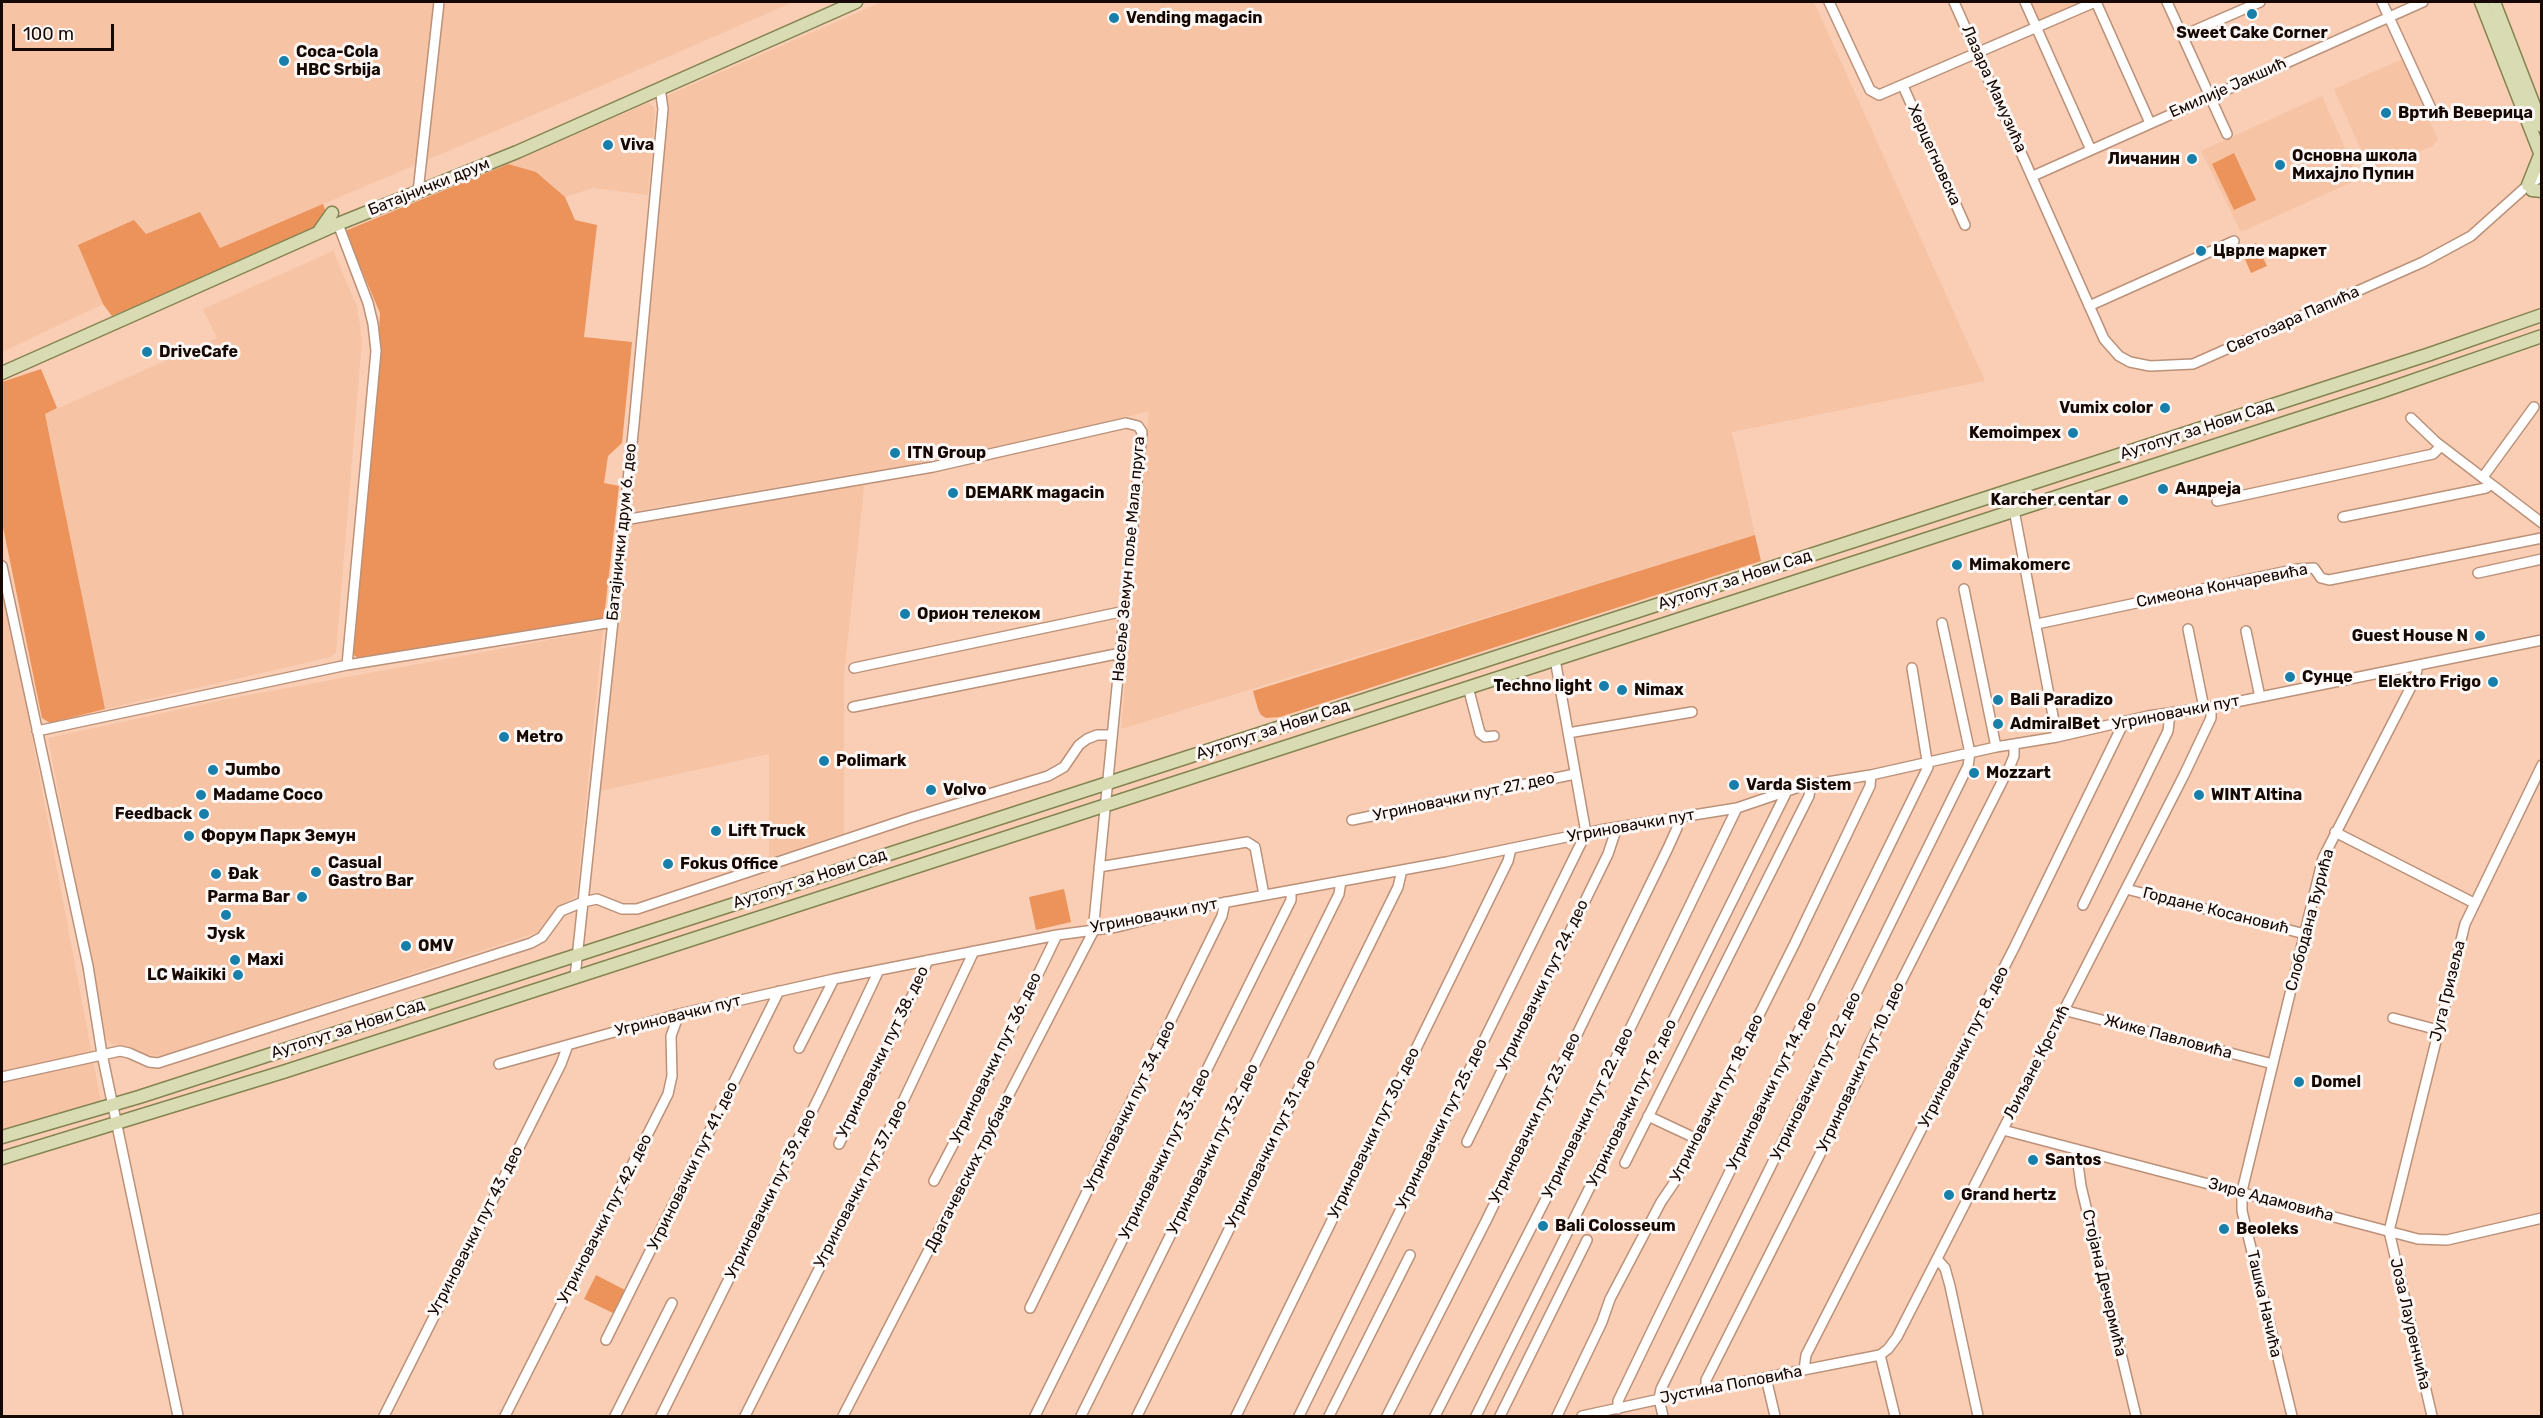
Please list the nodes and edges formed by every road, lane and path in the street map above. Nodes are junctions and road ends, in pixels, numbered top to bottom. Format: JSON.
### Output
{"nodes":[{"id":1,"x":439,"y":2,"type":"edge"},
{"id":2,"x":856,"y":2,"type":"edge"},
{"id":3,"x":1829,"y":2,"type":"edge"},
{"id":4,"x":1954,"y":2,"type":"edge"},
{"id":5,"x":2025,"y":2,"type":"edge"},
{"id":6,"x":2095,"y":2,"type":"edge"},
{"id":7,"x":2167,"y":2,"type":"edge"},
{"id":8,"x":2260,"y":2,"type":"edge"},
{"id":9,"x":2382,"y":2,"type":"edge"},
{"id":10,"x":2423,"y":2,"type":"edge"},
{"id":11,"x":2481,"y":2,"type":"edge"},
{"id":12,"x":2494,"y":2,"type":"edge"},
{"id":13,"x":2241,"y":6,"type":"edge"},
{"id":14,"x":2389,"y":17,"type":"junction"},
{"id":15,"x":2036,"y":27,"type":"junction"},
{"id":16,"x":2182,"y":36,"type":"junction"},
{"id":17,"x":1978,"y":53,"type":"junction"},
{"id":18,"x":1903,"y":86,"type":"junction"},
{"id":19,"x":660,"y":88,"type":"junction"},
{"id":20,"x":2211,"y":96,"type":"junction"},
{"id":21,"x":2433,"y":113,"type":"dead end"},
{"id":22,"x":2150,"y":123,"type":"junction"},
{"id":23,"x":2541,"y":126,"type":"edge"},
{"id":24,"x":2227,"y":134,"type":"dead end"},
{"id":25,"x":2091,"y":150,"type":"junction"},
{"id":26,"x":2541,"y":157,"type":"edge"},
{"id":27,"x":2033,"y":176,"type":"junction"},
{"id":28,"x":2541,"y":176,"type":"edge"},
{"id":29,"x":2536,"y":188,"type":"edge"},
{"id":30,"x":418,"y":192,"type":"junction"},
{"id":31,"x":335,"y":218,"type":"junction"},
{"id":32,"x":1965,"y":225,"type":"dead end"},
{"id":33,"x":2234,"y":241,"type":"dead end"},
{"id":34,"x":2089,"y":306,"type":"junction"},
{"id":35,"x":2541,"y":315,"type":"edge"},
{"id":36,"x":2541,"y":336,"type":"edge"},
{"id":37,"x":2,"y":373,"type":"edge"},
{"id":38,"x":2534,"y":407,"type":"dead end"},
{"id":39,"x":2411,"y":418,"type":"dead end"},
{"id":40,"x":2441,"y":446,"type":"junction"},
{"id":41,"x":2483,"y":477,"type":"junction"},
{"id":42,"x":2491,"y":484,"type":"junction"},
{"id":43,"x":2217,"y":501,"type":"dead end"},
{"id":44,"x":2014,"y":510,"type":"junction"},
{"id":45,"x":2343,"y":518,"type":"dead end"},
{"id":46,"x":624,"y":520,"type":"junction"},
{"id":47,"x":2541,"y":523,"type":"edge"},
{"id":48,"x":2541,"y":538,"type":"edge"},
{"id":49,"x":2541,"y":558,"type":"edge"},
{"id":50,"x":2,"y":566,"type":"edge"},
{"id":51,"x":2478,"y":573,"type":"dead end"},
{"id":52,"x":1964,"y":589,"type":"dead end"},
{"id":53,"x":1125,"y":611,"type":"junction"},
{"id":54,"x":613,"y":622,"type":"junction"},
{"id":55,"x":1942,"y":623,"type":"dead end"},
{"id":56,"x":2037,"y":624,"type":"junction"},
{"id":57,"x":2188,"y":629,"type":"dead end"},
{"id":58,"x":2246,"y":631,"type":"dead end"},
{"id":59,"x":2541,"y":640,"type":"edge"},
{"id":60,"x":1121,"y":653,"type":"junction"},
{"id":61,"x":1555,"y":659,"type":"junction"},
{"id":62,"x":347,"y":665,"type":"junction"},
{"id":63,"x":2418,"y":665,"type":"junction"},
{"id":64,"x":1912,"y":668,"type":"dead end"},
{"id":65,"x":854,"y":669,"type":"dead end"},
{"id":66,"x":1468,"y":687,"type":"junction"},
{"id":67,"x":2260,"y":697,"type":"junction"},
{"id":68,"x":853,"y":707,"type":"dead end"},
{"id":69,"x":2207,"y":708,"type":"junction"},
{"id":70,"x":1692,"y":712,"type":"dead end"},
{"id":71,"x":2170,"y":713,"type":"junction"},
{"id":72,"x":2124,"y":722,"type":"junction"},
{"id":73,"x":37,"y":731,"type":"junction"},
{"id":74,"x":1568,"y":733,"type":"junction"},
{"id":75,"x":1112,"y":735,"type":"junction"},
{"id":76,"x":1494,"y":736,"type":"dead end"},
{"id":77,"x":2057,"y":737,"type":"junction"},
{"id":78,"x":2014,"y":745,"type":"junction"},
{"id":79,"x":1996,"y":747,"type":"junction"},
{"id":80,"x":1970,"y":753,"type":"junction"},
{"id":81,"x":1929,"y":764,"type":"junction"},
{"id":82,"x":2541,"y":765,"type":"edge"},
{"id":83,"x":1575,"y":774,"type":"junction"},
{"id":84,"x":1871,"y":776,"type":"junction"},
{"id":85,"x":1108,"y":783,"type":"junction"},
{"id":86,"x":1811,"y":784,"type":"junction"},
{"id":87,"x":1788,"y":789,"type":"junction"},
{"id":88,"x":1104,"y":805,"type":"junction"},
{"id":89,"x":1737,"y":808,"type":"junction"},
{"id":90,"x":1679,"y":818,"type":"junction"},
{"id":91,"x":1352,"y":820,"type":"dead end"},
{"id":92,"x":1617,"y":827,"type":"junction"},
{"id":93,"x":2335,"y":832,"type":"junction"},
{"id":94,"x":1586,"y":833,"type":"junction"},
{"id":95,"x":1511,"y":849,"type":"junction"},
{"id":96,"x":1099,"y":867,"type":"junction"},
{"id":97,"x":1402,"y":870,"type":"junction"},
{"id":98,"x":1341,"y":881,"type":"junction"},
{"id":99,"x":2126,"y":889,"type":"junction"},
{"id":100,"x":1291,"y":891,"type":"junction"},
{"id":101,"x":1264,"y":895,"type":"junction"},
{"id":102,"x":583,"y":902,"type":"junction"},
{"id":103,"x":1225,"y":902,"type":"junction"},
{"id":104,"x":2474,"y":903,"type":"junction"},
{"id":105,"x":2083,"y":905,"type":"dead end"},
{"id":106,"x":1094,"y":929,"type":"junction"},
{"id":107,"x":2305,"y":934,"type":"junction"},
{"id":108,"x":1057,"y":935,"type":"junction"},
{"id":109,"x":974,"y":951,"type":"junction"},
{"id":110,"x":578,"y":955,"type":"junction"},
{"id":111,"x":928,"y":960,"type":"junction"},
{"id":112,"x":879,"y":970,"type":"junction"},
{"id":113,"x":575,"y":977,"type":"junction"},
{"id":114,"x":834,"y":979,"type":"junction"},
{"id":115,"x":779,"y":991,"type":"junction"},
{"id":116,"x":2063,"y":1010,"type":"junction"},
{"id":117,"x":679,"y":1014,"type":"junction"},
{"id":118,"x":2393,"y":1018,"type":"dead end"},
{"id":119,"x":2438,"y":1030,"type":"junction"},
{"id":120,"x":568,"y":1045,"type":"junction"},
{"id":121,"x":799,"y":1048,"type":"dead end"},
{"id":122,"x":102,"y":1054,"type":"junction"},
{"id":123,"x":498,"y":1064,"type":"dead end"},
{"id":124,"x":2273,"y":1064,"type":"junction"},
{"id":125,"x":2,"y":1077,"type":"edge"},
{"id":126,"x":112,"y":1105,"type":"junction"},
{"id":127,"x":1648,"y":1116,"type":"junction"},
{"id":128,"x":116,"y":1124,"type":"junction"},
{"id":129,"x":2002,"y":1130,"type":"junction"},
{"id":130,"x":2,"y":1137,"type":"edge"},
{"id":131,"x":1697,"y":1139,"type":"junction"},
{"id":132,"x":1467,"y":1142,"type":"dead end"},
{"id":133,"x":838,"y":1144,"type":"dead end"},
{"id":134,"x":2076,"y":1149,"type":"junction"},
{"id":135,"x":2,"y":1158,"type":"edge"},
{"id":136,"x":1625,"y":1163,"type":"dead end"},
{"id":137,"x":934,"y":1181,"type":"dead end"},
{"id":138,"x":2242,"y":1191,"type":"junction"},
{"id":139,"x":2541,"y":1218,"type":"edge"},
{"id":140,"x":2389,"y":1231,"type":"junction"},
{"id":141,"x":1587,"y":1240,"type":"dead end"},
{"id":142,"x":1410,"y":1255,"type":"dead end"},
{"id":143,"x":1937,"y":1259,"type":"junction"},
{"id":144,"x":672,"y":1303,"type":"dead end"},
{"id":145,"x":1030,"y":1308,"type":"dead end"},
{"id":146,"x":606,"y":1340,"type":"dead end"},
{"id":147,"x":1880,"y":1355,"type":"junction"},
{"id":148,"x":1804,"y":1370,"type":"junction"},
{"id":149,"x":1766,"y":1378,"type":"junction"},
{"id":150,"x":1706,"y":1389,"type":"junction"},
{"id":151,"x":1659,"y":1399,"type":"junction"},
{"id":152,"x":1618,"y":1409,"type":"junction"},
{"id":153,"x":1602,"y":1414,"type":"edge"},
{"id":154,"x":177,"y":1416,"type":"edge"},
{"id":155,"x":384,"y":1416,"type":"edge"},
{"id":156,"x":505,"y":1416,"type":"edge"},
{"id":157,"x":615,"y":1416,"type":"edge"},
{"id":158,"x":661,"y":1416,"type":"edge"},
{"id":159,"x":745,"y":1416,"type":"edge"},
{"id":160,"x":843,"y":1416,"type":"edge"},
{"id":161,"x":1035,"y":1416,"type":"edge"},
{"id":162,"x":1081,"y":1416,"type":"edge"},
{"id":163,"x":1137,"y":1416,"type":"edge"},
{"id":164,"x":1236,"y":1416,"type":"edge"},
{"id":165,"x":1299,"y":1416,"type":"edge"},
{"id":166,"x":1329,"y":1416,"type":"edge"},
{"id":167,"x":1387,"y":1416,"type":"edge"},
{"id":168,"x":1435,"y":1416,"type":"edge"},
{"id":169,"x":1476,"y":1416,"type":"edge"},
{"id":170,"x":1500,"y":1416,"type":"edge"},
{"id":171,"x":1557,"y":1416,"type":"edge"},
{"id":172,"x":1582,"y":1416,"type":"edge"},
{"id":173,"x":1663,"y":1416,"type":"edge"},
{"id":174,"x":1775,"y":1416,"type":"edge"},
{"id":175,"x":1895,"y":1416,"type":"edge"},
{"id":176,"x":1978,"y":1416,"type":"edge"},
{"id":177,"x":2136,"y":1416,"type":"edge"},
{"id":178,"x":2292,"y":1416,"type":"edge"},
{"id":179,"x":2432,"y":1416,"type":"edge"}],
"edges":[{"from":1,"to":30,"type":"street"},
{"from":2,"to":19,"type":"main road","name":"Батајнички друм"},
{"from":3,"to":18,"type":"street"},
{"from":4,"to":17,"type":"street","name":"Лазара Мамузића"},
{"from":5,"to":15,"type":"street"},
{"from":6,"to":15,"type":"street"},
{"from":6,"to":22,"type":"street"},
{"from":7,"to":16,"type":"street"},
{"from":8,"to":13,"type":"street"},
{"from":9,"to":14,"type":"street"},
{"from":10,"to":14,"type":"street","name":"Емилије Јакшић"},
{"from":11,"to":26,"type":"main road"},
{"from":12,"to":23,"type":"main road"},
{"from":13,"to":16,"type":"street"},
{"from":14,"to":20,"type":"street","name":"Емилије Јакшић"},
{"from":14,"to":21,"type":"street"},
{"from":15,"to":17,"type":"street"},
{"from":15,"to":25,"type":"street"},
{"from":16,"to":20,"type":"street"},
{"from":17,"to":18,"type":"street"},
{"from":17,"to":27,"type":"street","name":"Лазара Мамузића"},
{"from":18,"to":32,"type":"street","name":"Херцегновска"},
{"from":19,"to":30,"type":"main road","name":"Батајнички друм"},
{"from":19,"to":46,"type":"street","name":"Батајнички друм 6. део"},
{"from":20,"to":22,"type":"street","name":"Емилије Јакшић"},
{"from":20,"to":24,"type":"street"},
{"from":22,"to":25,"type":"street","name":"Емилије Јакшић"},
{"from":25,"to":27,"type":"street","name":"Емилије Јакшић"},
{"from":26,"to":29,"type":"main road"},
{"from":27,"to":34,"type":"street","name":"Светозара Папића"},
{"from":28,"to":29,"type":"street","name":"Светозара Папића"},
{"from":29,"to":34,"type":"street","name":"Светозара Папића"},
{"from":30,"to":31,"type":"main road","name":"Батајнички друм"},
{"from":31,"to":37,"type":"main road","name":"Батајнички друм"},
{"from":31,"to":62,"type":"street"},
{"from":33,"to":34,"type":"street"},
{"from":35,"to":85,"type":"main road","name":"Аутопут за Нови Сад"},
{"from":36,"to":44,"type":"main road","name":"Аутопут за Нови Сад"},
{"from":38,"to":41,"type":"street"},
{"from":39,"to":40,"type":"street"},
{"from":40,"to":41,"type":"street"},
{"from":40,"to":43,"type":"street"},
{"from":41,"to":42,"type":"street"},
{"from":42,"to":45,"type":"street"},
{"from":42,"to":47,"type":"street"},
{"from":44,"to":56,"type":"street"},
{"from":44,"to":61,"type":"main road","name":"Аутопут за Нови Сад"},
{"from":46,"to":53,"type":"street","name":"Насеље Земун поље Мала пруга"},
{"from":46,"to":54,"type":"street","name":"Батајнички друм 6. део"},
{"from":48,"to":56,"type":"street","name":"Симеона Кончаревића"},
{"from":49,"to":51,"type":"street"},
{"from":50,"to":73,"type":"street"},
{"from":52,"to":79,"type":"street"},
{"from":53,"to":60,"type":"street","name":"Насеље Земун поље Мала пруга"},
{"from":53,"to":65,"type":"street"},
{"from":54,"to":62,"type":"street"},
{"from":54,"to":102,"type":"street","name":"Батајнички друм 6. део"},
{"from":55,"to":80,"type":"street"},
{"from":56,"to":77,"type":"street"},
{"from":57,"to":69,"type":"street"},
{"from":58,"to":67,"type":"street"},
{"from":59,"to":63,"type":"street","name":"Угриновачки пут"},
{"from":60,"to":68,"type":"street"},
{"from":60,"to":75,"type":"street","name":"Насеље Земун поље Мала пруга"},
{"from":61,"to":66,"type":"main road","name":"Аутопут за Нови Сад"},
{"from":61,"to":74,"type":"street"},
{"from":62,"to":73,"type":"street"},
{"from":63,"to":67,"type":"street","name":"Угриновачки пут"},
{"from":63,"to":93,"type":"street","name":"Слободана Ђурића"},
{"from":64,"to":81,"type":"street"},
{"from":66,"to":76,"type":"street"},
{"from":66,"to":88,"type":"main road","name":"Аутопут за Нови Сад"},
{"from":67,"to":69,"type":"street","name":"Угриновачки пут"},
{"from":69,"to":71,"type":"street","name":"Угриновачки пут"},
{"from":69,"to":99,"type":"street","name":"Љиљане Крстић"},
{"from":70,"to":74,"type":"street"},
{"from":71,"to":72,"type":"street","name":"Угриновачки пут"},
{"from":71,"to":105,"type":"street"},
{"from":72,"to":77,"type":"street","name":"Угриновачки пут"},
{"from":72,"to":148,"type":"street","name":"Угриновачки пут 8. део"},
{"from":73,"to":122,"type":"street"},
{"from":74,"to":83,"type":"street"},
{"from":75,"to":85,"type":"street","name":"Насеље Земун поље Мала пруга"},
{"from":75,"to":102,"type":"street"},
{"from":77,"to":78,"type":"street","name":"Угриновачки пут"},
{"from":78,"to":79,"type":"street","name":"Угриновачки пут"},
{"from":78,"to":150,"type":"street","name":"Угриновачки пут 10. део"},
{"from":79,"to":80,"type":"street","name":"Угриновачки пут"},
{"from":80,"to":81,"type":"street","name":"Угриновачки пут"},
{"from":80,"to":151,"type":"street","name":"Угриновачки пут 12. део"},
{"from":81,"to":84,"type":"street","name":"Угриновачки пут"},
{"from":81,"to":152,"type":"street","name":"Угриновачки пут 14. део"},
{"from":82,"to":104,"type":"street","name":"Југа Гризеља"},
{"from":83,"to":91,"type":"street","name":"Угриновачки пут 27. део"},
{"from":83,"to":94,"type":"street"},
{"from":84,"to":86,"type":"street","name":"Угриновачки пут"},
{"from":84,"to":131,"type":"street","name":"Угриновачки пут 18. део"},
{"from":85,"to":88,"type":"street","name":"Насеље Земун поље Мала пруга"},
{"from":85,"to":110,"type":"main road","name":"Аутопут за Нови Сад"},
{"from":86,"to":87,"type":"street","name":"Угриновачки пут"},
{"from":86,"to":127,"type":"street"},
{"from":87,"to":89,"type":"street","name":"Угриновачки пут"},
{"from":87,"to":169,"type":"street","name":"Угриновачки пут 19. део"},
{"from":88,"to":96,"type":"street","name":"Насеље Земун поље Мала пруга"},
{"from":88,"to":113,"type":"main road","name":"Аутопут за Нови Сад"},
{"from":89,"to":90,"type":"street","name":"Угриновачки пут"},
{"from":89,"to":168,"type":"street","name":"Угриновачки пут 22. део"},
{"from":90,"to":92,"type":"street","name":"Угриновачки пут"},
{"from":90,"to":167,"type":"street","name":"Угриновачки пут 23. део"},
{"from":92,"to":94,"type":"street","name":"Угриновачки пут"},
{"from":92,"to":132,"type":"street","name":"Угриновачки пут 24. део"},
{"from":93,"to":104,"type":"street"},
{"from":93,"to":107,"type":"street","name":"Слободана Ђурића"},
{"from":94,"to":95,"type":"street","name":"Угриновачки пут"},
{"from":94,"to":165,"type":"street","name":"Угриновачки пут 25. део"},
{"from":95,"to":97,"type":"street","name":"Угриновачки пут"},
{"from":95,"to":164,"type":"street","name":"Угриновачки пут 30. део"},
{"from":96,"to":101,"type":"street"},
{"from":96,"to":106,"type":"street","name":"Насеље Земун поље Мала пруга"},
{"from":97,"to":98,"type":"street","name":"Угриновачки пут"},
{"from":97,"to":163,"type":"street","name":"Угриновачки пут 31. део"},
{"from":98,"to":100,"type":"street","name":"Угриновачки пут"},
{"from":98,"to":162,"type":"street","name":"Угриновачки пут 32. део"},
{"from":99,"to":107,"type":"street","name":"Гордане Косановић"},
{"from":99,"to":116,"type":"street","name":"Љиљане Крстић"},
{"from":100,"to":101,"type":"street","name":"Угриновачки пут"},
{"from":100,"to":161,"type":"street","name":"Угриновачки пут 33. део"},
{"from":101,"to":103,"type":"street","name":"Угриновачки пут"},
{"from":102,"to":110,"type":"street","name":"Батајнички друм 6. део"},
{"from":102,"to":122,"type":"street"},
{"from":103,"to":106,"type":"street","name":"Угриновачки пут"},
{"from":103,"to":145,"type":"street","name":"Угриновачки пут 34. део"},
{"from":104,"to":119,"type":"street","name":"Југа Гризеља"},
{"from":106,"to":108,"type":"street","name":"Угриновачки пут"},
{"from":106,"to":160,"type":"street","name":"Драгачевских трубача"},
{"from":107,"to":124,"type":"street","name":"Слободана Ђурића"},
{"from":108,"to":109,"type":"street","name":"Угриновачки пут"},
{"from":108,"to":137,"type":"street","name":"Угриновачки пут 36. део"},
{"from":109,"to":111,"type":"street","name":"Угриновачки пут"},
{"from":109,"to":159,"type":"street","name":"Угриновачки пут 37. део"},
{"from":110,"to":113,"type":"street","name":"Батајнички друм 6. део"},
{"from":110,"to":126,"type":"main road","name":"Аутопут за Нови Сад"},
{"from":111,"to":112,"type":"street","name":"Угриновачки пут"},
{"from":111,"to":133,"type":"street","name":"Угриновачки пут 38. део"},
{"from":112,"to":114,"type":"street","name":"Угриновачки пут"},
{"from":112,"to":158,"type":"street","name":"Угриновачки пут 39. део"},
{"from":113,"to":128,"type":"main road","name":"Аутопут за Нови Сад"},
{"from":114,"to":115,"type":"street","name":"Угриновачки пут"},
{"from":114,"to":121,"type":"street"},
{"from":115,"to":117,"type":"street","name":"Угриновачки пут"},
{"from":115,"to":146,"type":"street","name":"Угриновачки пут 41. део"},
{"from":116,"to":124,"type":"street","name":"Жике Павловића"},
{"from":116,"to":129,"type":"street","name":"Љиљане Крстић"},
{"from":117,"to":120,"type":"street","name":"Угриновачки пут"},
{"from":117,"to":156,"type":"street","name":"Угриновачки пут 42. део"},
{"from":118,"to":119,"type":"street"},
{"from":119,"to":140,"type":"street","name":"Југа Гризеља"},
{"from":120,"to":123,"type":"street","name":"Угриновачки пут"},
{"from":120,"to":155,"type":"street","name":"Угриновачки пут 43. део"},
{"from":122,"to":125,"type":"street"},
{"from":122,"to":126,"type":"street"},
{"from":124,"to":138,"type":"street","name":"Слободана Ђурића"},
{"from":126,"to":128,"type":"street"},
{"from":126,"to":130,"type":"main road","name":"Аутопут за Нови Сад"},
{"from":127,"to":131,"type":"street"},
{"from":127,"to":136,"type":"street"},
{"from":128,"to":135,"type":"main road","name":"Аутопут за Нови Сад"},
{"from":128,"to":154,"type":"street"},
{"from":129,"to":134,"type":"street","name":"Зире Адамовића"},
{"from":129,"to":143,"type":"street","name":"Љиљане Крстић"},
{"from":131,"to":171,"type":"street","name":"Угриновачки пут 18. део"},
{"from":134,"to":138,"type":"street","name":"Зире Адамовића"},
{"from":134,"to":177,"type":"street","name":"Стојана Дечермића"},
{"from":138,"to":140,"type":"street","name":"Зире Адамовића"},
{"from":138,"to":178,"type":"street","name":"Ташка Начића"},
{"from":139,"to":140,"type":"street","name":"Зире Адамовића"},
{"from":140,"to":179,"type":"street","name":"Јоза Лауренчића"},
{"from":141,"to":170,"type":"street"},
{"from":142,"to":166,"type":"street"},
{"from":143,"to":147,"type":"street","name":"Љиљане Крстић"},
{"from":143,"to":176,"type":"street"},
{"from":144,"to":157,"type":"street"},
{"from":147,"to":148,"type":"street","name":"Јустина Поповића"},
{"from":147,"to":175,"type":"street"},
{"from":148,"to":149,"type":"street","name":"Јустина Поповића"},
{"from":149,"to":150,"type":"street","name":"Јустина Поповића"},
{"from":149,"to":174,"type":"street"},
{"from":150,"to":151,"type":"street","name":"Јустина Поповића"},
{"from":151,"to":152,"type":"street","name":"Јустина Поповића"},
{"from":151,"to":173,"type":"street"},
{"from":152,"to":153,"type":"street","name":"Јустина Поповића"},
{"from":153,"to":172,"type":"street","name":"Јустина Поповића"}]}
